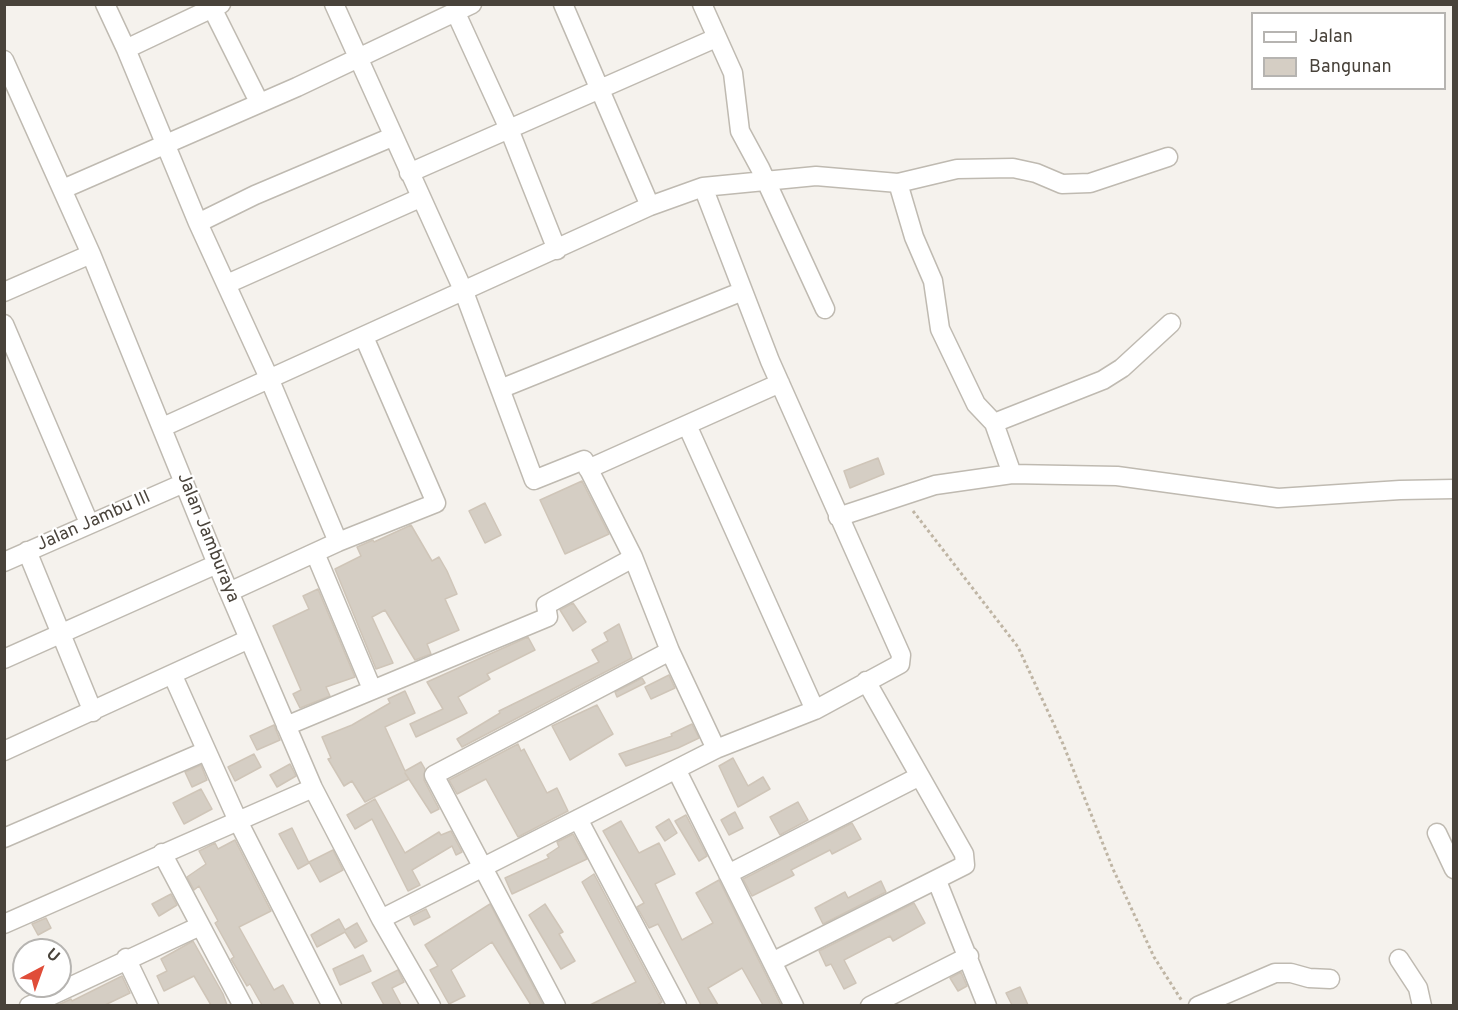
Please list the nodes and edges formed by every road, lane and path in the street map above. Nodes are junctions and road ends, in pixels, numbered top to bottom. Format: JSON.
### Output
{"nodes":[{"id":1,"x":105,"y":4,"type":"edge"},
{"id":2,"x":334,"y":4,"type":"edge"},
{"id":3,"x":562,"y":4,"type":"edge"},
{"id":4,"x":702,"y":4,"type":"edge"},
{"id":5,"x":214,"y":6,"type":"edge"},
{"id":6,"x":464,"y":8,"type":"edge"},
{"id":7,"x":716,"y":38,"type":"junction"},
{"id":8,"x":126,"y":49,"type":"junction"},
{"id":9,"x":358,"y":58,"type":"junction"},
{"id":10,"x":4,"y":60,"type":"edge"},
{"id":11,"x":600,"y":90,"type":"junction"},
{"id":12,"x":259,"y":102,"type":"junction"},
{"id":13,"x":509,"y":129,"type":"junction"},
{"id":14,"x":392,"y":137,"type":"junction"},
{"id":15,"x":166,"y":145,"type":"junction"},
{"id":16,"x":1168,"y":157,"type":"dead end"},
{"id":17,"x":409,"y":173,"type":"junction"},
{"id":18,"x":765,"y":180,"type":"junction"},
{"id":19,"x":898,"y":183,"type":"junction"},
{"id":20,"x":703,"y":187,"type":"junction"},
{"id":21,"x":63,"y":189,"type":"junction"},
{"id":22,"x":420,"y":198,"type":"junction"},
{"id":23,"x":650,"y":206,"type":"junction"},
{"id":24,"x":198,"y":224,"type":"junction"},
{"id":25,"x":557,"y":250,"type":"junction"},
{"id":26,"x":91,"y":254,"type":"junction"},
{"id":27,"x":226,"y":284,"type":"junction"},
{"id":28,"x":743,"y":291,"type":"junction"},
{"id":29,"x":4,"y":292,"type":"edge"},
{"id":30,"x":464,"y":292,"type":"junction"},
{"id":31,"x":825,"y":309,"type":"dead end"},
{"id":32,"x":1171,"y":323,"type":"dead end"},
{"id":33,"x":4,"y":324,"type":"edge"},
{"id":34,"x":364,"y":337,"type":"junction"},
{"id":35,"x":270,"y":378,"type":"junction"},
{"id":36,"x":780,"y":383,"type":"junction"},
{"id":37,"x":500,"y":389,"type":"junction"},
{"id":38,"x":994,"y":423,"type":"junction"},
{"id":39,"x":687,"y":424,"type":"junction"},
{"id":40,"x":163,"y":427,"type":"junction"},
{"id":41,"x":588,"y":469,"type":"junction"},
{"id":42,"x":1011,"y":474,"type":"junction"},
{"id":43,"x":184,"y":483,"type":"junction"},
{"id":44,"x":1454,"y":489,"type":"edge"},
{"id":45,"x":902,"y":496,"type":"junction"},
{"id":46,"x":838,"y":517,"type":"junction"},
{"id":47,"x":89,"y":523,"type":"junction"},
{"id":48,"x":338,"y":542,"type":"junction"},
{"id":49,"x":27,"y":551,"type":"junction"},
{"id":50,"x":315,"y":553,"type":"junction"},
{"id":51,"x":633,"y":558,"type":"junction"},
{"id":52,"x":4,"y":562,"type":"edge"},
{"id":53,"x":217,"y":564,"type":"junction"},
{"id":54,"x":229,"y":592,"type":"junction"},
{"id":55,"x":60,"y":634,"type":"junction"},
{"id":56,"x":249,"y":639,"type":"junction"},
{"id":57,"x":670,"y":651,"type":"junction"},
{"id":58,"x":4,"y":658,"type":"edge"},
{"id":59,"x":173,"y":676,"type":"junction"},
{"id":60,"x":866,"y":681,"type":"junction"},
{"id":61,"x":372,"y":689,"type":"junction"},
{"id":62,"x":815,"y":710,"type":"junction"},
{"id":63,"x":93,"y":712,"type":"junction"},
{"id":64,"x":286,"y":726,"type":"junction"},
{"id":65,"x":716,"y":749,"type":"junction"},
{"id":66,"x":4,"y":751,"type":"edge"},
{"id":67,"x":206,"y":751,"type":"junction"},
{"id":68,"x":677,"y":771,"type":"junction"},
{"id":69,"x":920,"y":777,"type":"junction"},
{"id":70,"x":313,"y":788,"type":"junction"},
{"id":71,"x":578,"y":819,"type":"junction"},
{"id":72,"x":238,"y":821,"type":"junction"},
{"id":73,"x":1437,"y":832,"type":"dead end"},
{"id":74,"x":4,"y":838,"type":"edge"},
{"id":75,"x":162,"y":853,"type":"junction"},
{"id":76,"x":482,"y":869,"type":"junction"},
{"id":77,"x":1454,"y":869,"type":"edge"},
{"id":78,"x":728,"y":874,"type":"junction"},
{"id":79,"x":937,"y":881,"type":"junction"},
{"id":80,"x":381,"y":919,"type":"junction"},
{"id":81,"x":4,"y":924,"type":"edge"},
{"id":82,"x":200,"y":926,"type":"junction"},
{"id":83,"x":969,"y":956,"type":"junction"},
{"id":84,"x":126,"y":958,"type":"junction"},
{"id":85,"x":1399,"y":959,"type":"dead end"},
{"id":86,"x":772,"y":962,"type":"junction"},
{"id":87,"x":1330,"y":979,"type":"dead end"},
{"id":88,"x":29,"y":1005,"type":"edge"},
{"id":89,"x":149,"y":1005,"type":"edge"},
{"id":90,"x":243,"y":1005,"type":"edge"},
{"id":91,"x":332,"y":1005,"type":"edge"},
{"id":92,"x":431,"y":1005,"type":"edge"},
{"id":93,"x":556,"y":1005,"type":"edge"},
{"id":94,"x":677,"y":1005,"type":"edge"},
{"id":95,"x":794,"y":1005,"type":"edge"},
{"id":96,"x":870,"y":1005,"type":"edge"},
{"id":97,"x":987,"y":1005,"type":"edge"},
{"id":98,"x":1184,"y":1005,"type":"edge"},
{"id":99,"x":1198,"y":1005,"type":"edge"},
{"id":100,"x":1422,"y":1005,"type":"edge"}],
"edges":[{"from":1,"to":8,"type":"street"},
{"from":2,"to":9,"type":"street"},
{"from":3,"to":11,"type":"street"},
{"from":4,"to":7,"type":"street"},
{"from":5,"to":8,"type":"street"},
{"from":5,"to":12,"type":"street"},
{"from":6,"to":9,"type":"street"},
{"from":6,"to":13,"type":"street"},
{"from":7,"to":11,"type":"street"},
{"from":7,"to":18,"type":"street"},
{"from":8,"to":15,"type":"street"},
{"from":9,"to":12,"type":"street"},
{"from":9,"to":14,"type":"street"},
{"from":10,"to":21,"type":"street","name":"Jalan Jamburaya"},
{"from":11,"to":13,"type":"street"},
{"from":11,"to":23,"type":"street"},
{"from":12,"to":15,"type":"street"},
{"from":13,"to":17,"type":"street"},
{"from":13,"to":25,"type":"street"},
{"from":14,"to":17,"type":"street"},
{"from":14,"to":24,"type":"street"},
{"from":15,"to":21,"type":"street"},
{"from":15,"to":24,"type":"street"},
{"from":16,"to":19,"type":"street"},
{"from":17,"to":22,"type":"street"},
{"from":18,"to":19,"type":"street"},
{"from":18,"to":20,"type":"street"},
{"from":18,"to":31,"type":"street"},
{"from":19,"to":38,"type":"street"},
{"from":20,"to":23,"type":"street"},
{"from":20,"to":28,"type":"street"},
{"from":21,"to":26,"type":"street","name":"Jalan Jamburaya"},
{"from":22,"to":27,"type":"street"},
{"from":22,"to":30,"type":"street"},
{"from":23,"to":25,"type":"street"},
{"from":24,"to":27,"type":"street"},
{"from":25,"to":30,"type":"street"},
{"from":26,"to":29,"type":"street"},
{"from":26,"to":40,"type":"street","name":"Jalan Jamburaya"},
{"from":27,"to":35,"type":"street"},
{"from":28,"to":36,"type":"street"},
{"from":28,"to":37,"type":"street"},
{"from":30,"to":34,"type":"street"},
{"from":30,"to":37,"type":"street"},
{"from":32,"to":38,"type":"street"},
{"from":33,"to":47,"type":"street"},
{"from":34,"to":35,"type":"street"},
{"from":34,"to":48,"type":"street"},
{"from":35,"to":40,"type":"street"},
{"from":35,"to":48,"type":"street"},
{"from":36,"to":39,"type":"street"},
{"from":36,"to":46,"type":"street"},
{"from":37,"to":41,"type":"street"},
{"from":38,"to":42,"type":"street"},
{"from":39,"to":41,"type":"street"},
{"from":39,"to":62,"type":"street"},
{"from":40,"to":43,"type":"street","name":"Jalan Jamburaya"},
{"from":41,"to":51,"type":"street"},
{"from":42,"to":44,"type":"street"},
{"from":42,"to":45,"type":"street"},
{"from":43,"to":47,"type":"street","name":"Jalan Jambu III"},
{"from":43,"to":53,"type":"street","name":"Jalan Jamburaya"},
{"from":45,"to":46,"type":"street"},
{"from":45,"to":98,"type":"path"},
{"from":46,"to":60,"type":"street"},
{"from":47,"to":49,"type":"street","name":"Jalan Jambu III"},
{"from":48,"to":50,"type":"street"},
{"from":49,"to":52,"type":"street","name":"Jalan Jambu III"},
{"from":49,"to":55,"type":"street"},
{"from":50,"to":54,"type":"street"},
{"from":50,"to":61,"type":"street"},
{"from":51,"to":57,"type":"street"},
{"from":51,"to":61,"type":"street"},
{"from":53,"to":54,"type":"street","name":"Jalan Jamburaya"},
{"from":53,"to":55,"type":"street"},
{"from":54,"to":56,"type":"street","name":"Jalan Jamburaya"},
{"from":55,"to":58,"type":"street"},
{"from":55,"to":63,"type":"street"},
{"from":56,"to":59,"type":"street"},
{"from":56,"to":64,"type":"street","name":"Jalan Jamburaya"},
{"from":57,"to":65,"type":"street"},
{"from":57,"to":76,"type":"street"},
{"from":59,"to":63,"type":"street"},
{"from":59,"to":67,"type":"street"},
{"from":60,"to":62,"type":"street"},
{"from":60,"to":69,"type":"street"},
{"from":61,"to":64,"type":"street"},
{"from":62,"to":65,"type":"street"},
{"from":63,"to":66,"type":"street"},
{"from":64,"to":70,"type":"street","name":"Jalan Jamburaya"},
{"from":65,"to":68,"type":"street"},
{"from":67,"to":72,"type":"street"},
{"from":67,"to":74,"type":"street"},
{"from":68,"to":71,"type":"street"},
{"from":68,"to":78,"type":"street"},
{"from":69,"to":78,"type":"street"},
{"from":69,"to":79,"type":"street"},
{"from":70,"to":72,"type":"street"},
{"from":70,"to":80,"type":"street","name":"Jalan Jamburaya"},
{"from":71,"to":76,"type":"street"},
{"from":71,"to":94,"type":"street"},
{"from":72,"to":75,"type":"street"},
{"from":72,"to":91,"type":"street"},
{"from":73,"to":77,"type":"street"},
{"from":75,"to":81,"type":"street"},
{"from":75,"to":82,"type":"street"},
{"from":76,"to":80,"type":"street"},
{"from":76,"to":93,"type":"street"},
{"from":78,"to":86,"type":"street"},
{"from":79,"to":83,"type":"street"},
{"from":79,"to":86,"type":"street"},
{"from":80,"to":92,"type":"street","name":"Jalan Jamburaya"},
{"from":82,"to":84,"type":"street"},
{"from":82,"to":90,"type":"street"},
{"from":83,"to":96,"type":"street"},
{"from":83,"to":97,"type":"street"},
{"from":84,"to":88,"type":"street"},
{"from":84,"to":89,"type":"street"},
{"from":85,"to":100,"type":"street"},
{"from":86,"to":95,"type":"street"},
{"from":87,"to":99,"type":"street"}]}
